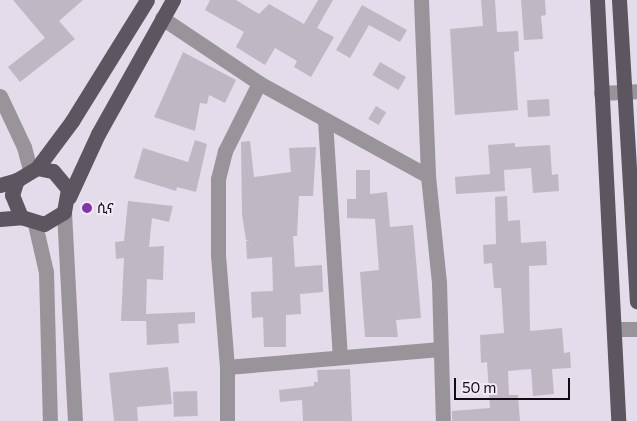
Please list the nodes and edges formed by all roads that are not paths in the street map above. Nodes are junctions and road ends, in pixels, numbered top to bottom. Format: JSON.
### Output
{"nodes":[{"id":1,"x":147,"y":0,"type":"edge"},
{"id":2,"x":172,"y":0,"type":"edge"},
{"id":3,"x":422,"y":0,"type":"edge"},
{"id":4,"x":597,"y":0,"type":"edge"},
{"id":5,"x":619,"y":0,"type":"edge"},
{"id":6,"x":162,"y":18,"type":"junction"},
{"id":7,"x":259,"y":82,"type":"junction"},
{"id":8,"x":631,"y":92,"type":"edge"},
{"id":9,"x":601,"y":93,"type":"junction"},
{"id":10,"x":0,"y":96,"type":"edge"},
{"id":11,"x":326,"y":120,"type":"junction"},
{"id":12,"x":33,"y":169,"type":"junction"},
{"id":13,"x":428,"y":176,"type":"junction"},
{"id":14,"x":17,"y":180,"type":"junction"},
{"id":15,"x":0,"y":185,"type":"edge"},
{"id":16,"x":69,"y":197,"type":"junction"},
{"id":17,"x":64,"y":212,"type":"junction"},
{"id":18,"x":21,"y":217,"type":"junction"},
{"id":19,"x":0,"y":218,"type":"edge"},
{"id":20,"x":35,"y":224,"type":"junction"},
{"id":21,"x":637,"y":301,"type":"edge"},
{"id":22,"x":615,"y":329,"type":"junction"},
{"id":23,"x":637,"y":329,"type":"edge"},
{"id":24,"x":440,"y":349,"type":"junction"},
{"id":25,"x":340,"y":357,"type":"junction"},
{"id":26,"x":227,"y":367,"type":"junction"},
{"id":27,"x":50,"y":421,"type":"edge"},
{"id":28,"x":75,"y":421,"type":"edge"},
{"id":29,"x":227,"y":421,"type":"edge"},
{"id":30,"x":443,"y":421,"type":"edge"},
{"id":31,"x":618,"y":421,"type":"edge"}],
"edges":[{"from":1,"to":12,"type":"main road"},
{"from":2,"to":6,"type":"main road"},
{"from":3,"to":13,"type":"street"},
{"from":4,"to":9,"type":"main road"},
{"from":5,"to":8,"type":"main road"},
{"from":6,"to":7,"type":"street"},
{"from":6,"to":16,"type":"main road"},
{"from":7,"to":11,"type":"street"},
{"from":7,"to":26,"type":"street"},
{"from":8,"to":9,"type":"street"},
{"from":8,"to":21,"type":"main road"},
{"from":9,"to":22,"type":"main road"},
{"from":10,"to":12,"type":"street"},
{"from":11,"to":13,"type":"street"},
{"from":11,"to":25,"type":"street"},
{"from":12,"to":14,"type":"main road"},
{"from":12,"to":16,"type":"main road"},
{"from":13,"to":24,"type":"street"},
{"from":14,"to":15,"type":"main road"},
{"from":14,"to":18,"type":"main road"},
{"from":16,"to":17,"type":"main road"},
{"from":17,"to":20,"type":"main road"},
{"from":17,"to":28,"type":"street"},
{"from":18,"to":19,"type":"main road"},
{"from":18,"to":20,"type":"main road"},
{"from":20,"to":27,"type":"street"},
{"from":22,"to":23,"type":"street"},
{"from":22,"to":31,"type":"main road"},
{"from":24,"to":25,"type":"street"},
{"from":24,"to":30,"type":"street"},
{"from":25,"to":26,"type":"street"},
{"from":26,"to":29,"type":"street"}]}
